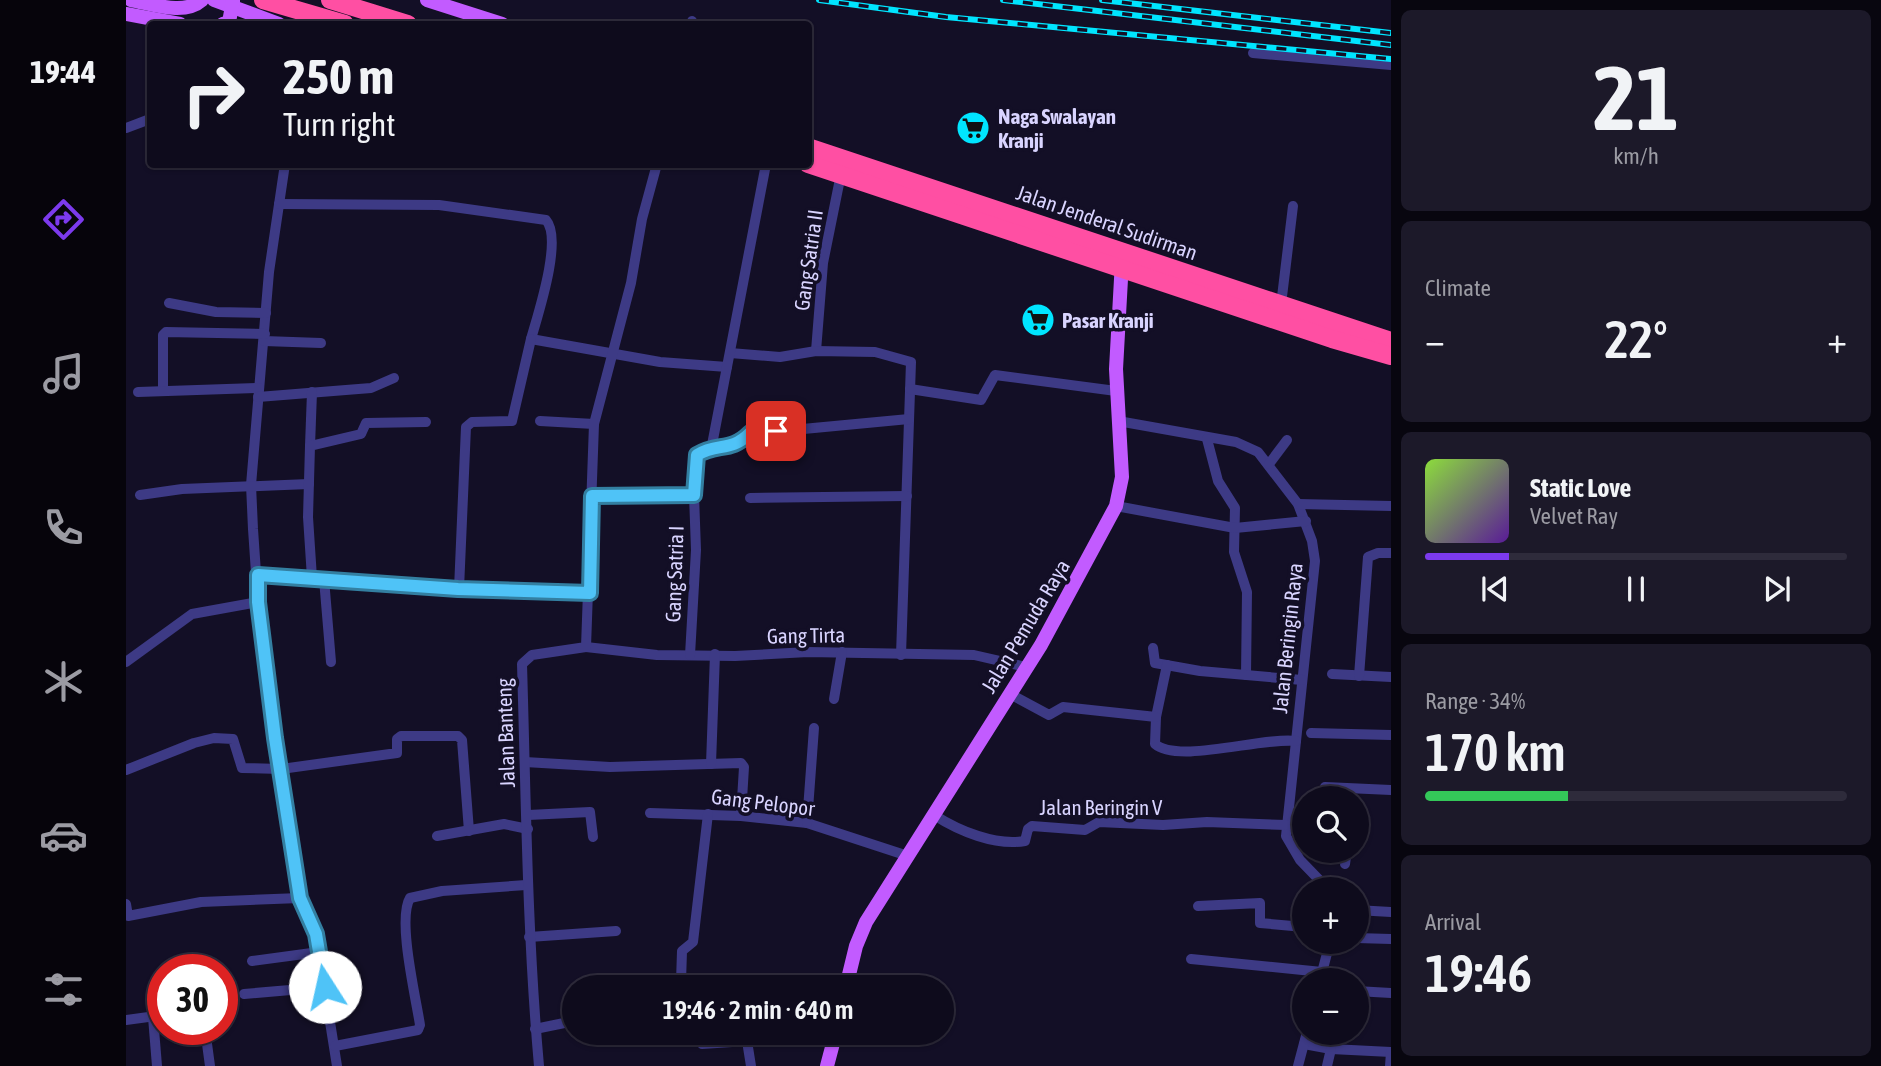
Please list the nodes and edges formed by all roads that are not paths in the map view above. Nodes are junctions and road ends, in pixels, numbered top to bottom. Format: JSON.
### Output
{"nodes":[{"id":1,"x":131,"y":0,"type":"edge"},
{"id":2,"x":202,"y":0,"type":"edge"},
{"id":3,"x":214,"y":0,"type":"edge"},
{"id":4,"x":330,"y":0,"type":"edge"},
{"id":5,"x":427,"y":0,"type":"edge"},
{"id":6,"x":259,"y":8,"type":"edge"},
{"id":7,"x":126,"y":14,"type":"edge"},
{"id":8,"x":230,"y":16,"type":"edge"},
{"id":9,"x":164,"y":21,"type":"edge"},
{"id":10,"x":275,"y":21,"type":"edge"},
{"id":11,"x":329,"y":21,"type":"edge"},
{"id":12,"x":398,"y":21,"type":"edge"},
{"id":13,"x":493,"y":21,"type":"edge"},
{"id":14,"x":1253,"y":53,"type":"dead end"},
{"id":15,"x":1391,"y":65,"type":"edge"},
{"id":16,"x":147,"y":120,"type":"edge"},
{"id":17,"x":126,"y":128,"type":"edge"},
{"id":18,"x":812,"y":148,"type":"edge"},
{"id":19,"x":812,"y":165,"type":"edge"},
{"id":20,"x":284,"y":168,"type":"edge"},
{"id":21,"x":656,"y":168,"type":"edge"},
{"id":22,"x":764,"y":168,"type":"edge"},
{"id":23,"x":841,"y":174,"type":"junction"},
{"id":24,"x":279,"y":204,"type":"junction"},
{"id":25,"x":1293,"y":206,"type":"dead end"},
{"id":26,"x":1123,"y":260,"type":"junction"},
{"id":27,"x":169,"y":303,"type":"dead end"},
{"id":28,"x":1281,"y":305,"type":"junction"},
{"id":29,"x":266,"y":313,"type":"junction"},
{"id":30,"x":1319,"y":327,"type":"junction"},
{"id":31,"x":264,"y":338,"type":"junction"},
{"id":32,"x":531,"y":339,"type":"junction"},
{"id":33,"x":1391,"y":341,"type":"edge"},
{"id":34,"x":321,"y":343,"type":"dead end"},
{"id":35,"x":611,"y":351,"type":"junction"},
{"id":36,"x":816,"y":351,"type":"junction"},
{"id":37,"x":730,"y":353,"type":"junction"},
{"id":38,"x":1391,"y":356,"type":"edge"},
{"id":39,"x":727,"y":367,"type":"junction"},
{"id":40,"x":394,"y":378,"type":"dead end"},
{"id":41,"x":910,"y":388,"type":"junction"},
{"id":42,"x":138,"y":391,"type":"dead end"},
{"id":43,"x":163,"y":391,"type":"junction"},
{"id":44,"x":1116,"y":391,"type":"junction"},
{"id":45,"x":259,"y":392,"type":"junction"},
{"id":46,"x":312,"y":392,"type":"junction"},
{"id":47,"x":909,"y":418,"type":"junction"},
{"id":48,"x":540,"y":421,"type":"dead end"},
{"id":49,"x":1118,"y":421,"type":"junction"},
{"id":50,"x":426,"y":422,"type":"dead end"},
{"id":51,"x":594,"y":424,"type":"junction"},
{"id":52,"x":1207,"y":439,"type":"junction"},
{"id":53,"x":1287,"y":440,"type":"dead end"},
{"id":54,"x":310,"y":446,"type":"junction"},
{"id":55,"x":711,"y":450,"type":"junction"},
{"id":56,"x":1269,"y":464,"type":"junction"},
{"id":57,"x":309,"y":484,"type":"junction"},
{"id":58,"x":251,"y":485,"type":"junction"},
{"id":59,"x":140,"y":495,"type":"dead end"},
{"id":60,"x":694,"y":495,"type":"junction"},
{"id":61,"x":592,"y":496,"type":"junction"},
{"id":62,"x":907,"y":496,"type":"junction"},
{"id":63,"x":750,"y":498,"type":"dead end"},
{"id":64,"x":1300,"y":504,"type":"junction"},
{"id":65,"x":1116,"y":506,"type":"junction"},
{"id":66,"x":1391,"y":506,"type":"edge"},
{"id":67,"x":1306,"y":521,"type":"junction"},
{"id":68,"x":1235,"y":527,"type":"junction"},
{"id":69,"x":1391,"y":553,"type":"edge"},
{"id":70,"x":258,"y":575,"type":"junction"},
{"id":71,"x":312,"y":579,"type":"junction"},
{"id":72,"x":324,"y":579,"type":"junction"},
{"id":73,"x":458,"y":589,"type":"junction"},
{"id":74,"x":590,"y":593,"type":"junction"},
{"id":75,"x":258,"y":602,"type":"junction"},
{"id":76,"x":586,"y":648,"type":"junction"},
{"id":77,"x":1153,"y":648,"type":"dead end"},
{"id":78,"x":842,"y":652,"type":"junction"},
{"id":79,"x":690,"y":654,"type":"junction"},
{"id":80,"x":715,"y":654,"type":"junction"},
{"id":81,"x":901,"y":655,"type":"junction"},
{"id":82,"x":126,"y":662,"type":"edge"},
{"id":83,"x":331,"y":662,"type":"dead end"},
{"id":84,"x":1167,"y":665,"type":"junction"},
{"id":85,"x":1026,"y":667,"type":"junction"},
{"id":86,"x":1332,"y":674,"type":"dead end"},
{"id":87,"x":1246,"y":675,"type":"junction"},
{"id":88,"x":1359,"y":676,"type":"junction"},
{"id":89,"x":1391,"y":677,"type":"edge"},
{"id":90,"x":1302,"y":680,"type":"junction"},
{"id":91,"x":1010,"y":694,"type":"junction"},
{"id":92,"x":834,"y":699,"type":"dead end"},
{"id":93,"x":1156,"y":717,"type":"junction"},
{"id":94,"x":814,"y":727,"type":"dead end"},
{"id":95,"x":1311,"y":733,"type":"dead end"},
{"id":96,"x":1391,"y":735,"type":"edge"},
{"id":97,"x":1296,"y":741,"type":"junction"},
{"id":98,"x":525,"y":762,"type":"junction"},
{"id":99,"x":711,"y":764,"type":"junction"},
{"id":100,"x":281,"y":769,"type":"junction"},
{"id":101,"x":126,"y":770,"type":"edge"},
{"id":102,"x":1391,"y":790,"type":"edge"},
{"id":103,"x":1369,"y":792,"type":"edge"},
{"id":104,"x":650,"y":813,"type":"dead end"},
{"id":105,"x":708,"y":814,"type":"junction"},
{"id":106,"x":528,"y":815,"type":"junction"},
{"id":107,"x":934,"y":815,"type":"junction"},
{"id":108,"x":741,"y":816,"type":"junction"},
{"id":109,"x":807,"y":823,"type":"junction"},
{"id":110,"x":1286,"y":825,"type":"junction"},
{"id":111,"x":528,"y":829,"type":"junction"},
{"id":112,"x":469,"y":831,"type":"junction"},
{"id":113,"x":437,"y":836,"type":"dead end"},
{"id":114,"x":593,"y":837,"type":"dead end"},
{"id":115,"x":908,"y":856,"type":"junction"},
{"id":116,"x":1317,"y":877,"type":"edge"},
{"id":117,"x":526,"y":885,"type":"junction"},
{"id":118,"x":300,"y":898,"type":"junction"},
{"id":119,"x":126,"y":904,"type":"edge"},
{"id":120,"x":1198,"y":906,"type":"dead end"},
{"id":121,"x":1369,"y":911,"type":"edge"},
{"id":122,"x":1391,"y":912,"type":"edge"},
{"id":123,"x":1292,"y":926,"type":"edge"},
{"id":124,"x":615,"y":930,"type":"dead end"},
{"id":125,"x":529,"y":937,"type":"junction"},
{"id":126,"x":1369,"y":938,"type":"edge"},
{"id":127,"x":1391,"y":939,"type":"edge"},
{"id":128,"x":319,"y":952,"type":"junction"},
{"id":129,"x":1191,"y":959,"type":"dead end"},
{"id":130,"x":252,"y":961,"type":"dead end"},
{"id":131,"x":1292,"y":972,"type":"edge"},
{"id":132,"x":681,"y":975,"type":"edge"},
{"id":133,"x":849,"y":975,"type":"edge"},
{"id":134,"x":325,"y":987,"type":"junction"},
{"id":135,"x":1369,"y":992,"type":"edge"},
{"id":136,"x":1391,"y":993,"type":"edge"},
{"id":137,"x":244,"y":994,"type":"dead end"},
{"id":138,"x":147,"y":1017,"type":"edge"},
{"id":139,"x":126,"y":1020,"type":"edge"},
{"id":140,"x":562,"y":1024,"type":"edge"},
{"id":141,"x":536,"y":1029,"type":"junction"},
{"id":142,"x":155,"y":1045,"type":"edge"},
{"id":143,"x":207,"y":1045,"type":"edge"},
{"id":144,"x":748,"y":1045,"type":"edge"},
{"id":145,"x":833,"y":1045,"type":"edge"},
{"id":146,"x":1310,"y":1045,"type":"joint"},
{"id":147,"x":335,"y":1046,"type":"junction"},
{"id":148,"x":1331,"y":1049,"type":"junction"},
{"id":149,"x":1391,"y":1052,"type":"edge"},
{"id":150,"x":157,"y":1063,"type":"edge"},
{"id":151,"x":210,"y":1066,"type":"edge"},
{"id":152,"x":337,"y":1066,"type":"edge"},
{"id":153,"x":539,"y":1066,"type":"edge"},
{"id":154,"x":751,"y":1066,"type":"edge"},
{"id":155,"x":827,"y":1066,"type":"edge"},
{"id":156,"x":1298,"y":1066,"type":"edge"},
{"id":157,"x":1327,"y":1066,"type":"edge"},
{"id":158,"x":1390,"y":1066,"type":"edge"}],
"edges":[{"from":1,"to":2,"type":"main road"},
{"from":3,"to":8,"type":"main road"},
{"from":4,"to":12,"type":"highway"},
{"from":5,"to":13,"type":"main road"},
{"from":6,"to":8,"type":"main road"},
{"from":6,"to":10,"type":"main road"},
{"from":6,"to":11,"type":"highway"},
{"from":7,"to":9,"type":"main road"},
{"from":14,"to":15,"type":"street"},
{"from":16,"to":17,"type":"street"},
{"from":18,"to":26,"type":"highway","name":"Jalan Jenderal Sudirman"},
{"from":19,"to":23,"type":"highway","name":"Jalan Jenderal Sudirman"},
{"from":20,"to":24,"type":"street"},
{"from":21,"to":35,"type":"street"},
{"from":22,"to":37,"type":"street"},
{"from":23,"to":26,"type":"highway","name":"Jalan Jenderal Sudirman"},
{"from":23,"to":36,"type":"street","name":"Gang Satria II"},
{"from":24,"to":29,"type":"street"},
{"from":24,"to":32,"type":"street"},
{"from":25,"to":28,"type":"street"},
{"from":26,"to":28,"type":"highway","name":"Jalan Jenderal Sudirman"},
{"from":26,"to":30,"type":"highway","name":"Jalan Jenderal Sudirman"},
{"from":26,"to":44,"type":"main road","name":"Jalan Pemuda Raya"},
{"from":27,"to":29,"type":"street"},
{"from":28,"to":30,"type":"highway","name":"Jalan Jenderal Sudirman"},
{"from":29,"to":31,"type":"street"},
{"from":30,"to":33,"type":"highway","name":"Jalan Jenderal Sudirman"},
{"from":30,"to":38,"type":"highway","name":"Jalan Jenderal Sudirman"},
{"from":31,"to":34,"type":"street"},
{"from":31,"to":43,"type":"street"},
{"from":31,"to":45,"type":"street"},
{"from":32,"to":35,"type":"street"},
{"from":32,"to":73,"type":"street"},
{"from":35,"to":39,"type":"street"},
{"from":35,"to":51,"type":"street"},
{"from":36,"to":37,"type":"street"},
{"from":36,"to":41,"type":"street"},
{"from":37,"to":39,"type":"street"},
{"from":39,"to":55,"type":"street"},
{"from":40,"to":46,"type":"street"},
{"from":41,"to":44,"type":"street"},
{"from":41,"to":47,"type":"street"},
{"from":42,"to":43,"type":"street"},
{"from":43,"to":45,"type":"street"},
{"from":44,"to":49,"type":"main road","name":"Jalan Pemuda Raya"},
{"from":45,"to":46,"type":"street"},
{"from":45,"to":58,"type":"street"},
{"from":46,"to":54,"type":"street"},
{"from":47,"to":55,"type":"street"},
{"from":47,"to":62,"type":"street"},
{"from":48,"to":51,"type":"street"},
{"from":49,"to":52,"type":"street","name":"Jalan Beringin Raya"},
{"from":49,"to":65,"type":"main road","name":"Jalan Pemuda Raya"},
{"from":50,"to":54,"type":"street"},
{"from":51,"to":61,"type":"street"},
{"from":52,"to":56,"type":"street","name":"Jalan Beringin Raya"},
{"from":52,"to":68,"type":"street"},
{"from":53,"to":56,"type":"street"},
{"from":54,"to":57,"type":"street"},
{"from":55,"to":60,"type":"street","name":"Gang Satria I"},
{"from":56,"to":64,"type":"street","name":"Jalan Beringin Raya"},
{"from":57,"to":58,"type":"street"},
{"from":57,"to":71,"type":"street"},
{"from":58,"to":59,"type":"street"},
{"from":58,"to":70,"type":"street"},
{"from":60,"to":61,"type":"street"},
{"from":60,"to":79,"type":"street","name":"Gang Satria I"},
{"from":61,"to":74,"type":"street"},
{"from":62,"to":63,"type":"street"},
{"from":62,"to":81,"type":"street"},
{"from":64,"to":66,"type":"street"},
{"from":64,"to":67,"type":"street","name":"Jalan Beringin Raya"},
{"from":65,"to":68,"type":"street"},
{"from":65,"to":85,"type":"main road","name":"Jalan Pemuda Raya"},
{"from":67,"to":68,"type":"street"},
{"from":67,"to":90,"type":"street","name":"Jalan Beringin Raya"},
{"from":68,"to":87,"type":"street"},
{"from":69,"to":88,"type":"street"},
{"from":70,"to":71,"type":"street"},
{"from":70,"to":75,"type":"street"},
{"from":71,"to":72,"type":"street"},
{"from":72,"to":73,"type":"street"},
{"from":72,"to":83,"type":"street"},
{"from":73,"to":74,"type":"street"},
{"from":74,"to":76,"type":"street"},
{"from":75,"to":82,"type":"street"},
{"from":75,"to":100,"type":"street"},
{"from":76,"to":79,"type":"street","name":"Gang Tirta"},
{"from":76,"to":98,"type":"street","name":"Jalan Banteng"},
{"from":77,"to":84,"type":"street"},
{"from":78,"to":80,"type":"street","name":"Gang Tirta"},
{"from":78,"to":81,"type":"street","name":"Gang Tirta"},
{"from":78,"to":92,"type":"street"},
{"from":79,"to":80,"type":"street","name":"Gang Tirta"},
{"from":80,"to":99,"type":"street"},
{"from":81,"to":85,"type":"street","name":"Gang Tirta"},
{"from":84,"to":87,"type":"street"},
{"from":84,"to":93,"type":"street"},
{"from":85,"to":91,"type":"main road","name":"Jalan Pemuda Raya"},
{"from":86,"to":88,"type":"street"},
{"from":87,"to":90,"type":"street"},
{"from":88,"to":89,"type":"street"},
{"from":90,"to":97,"type":"street","name":"Jalan Beringin Raya"},
{"from":91,"to":93,"type":"street"},
{"from":91,"to":107,"type":"main road","name":"Jalan Pemuda Raya"},
{"from":93,"to":97,"type":"street"},
{"from":94,"to":109,"type":"street"},
{"from":95,"to":96,"type":"street"},
{"from":97,"to":110,"type":"street","name":"Jalan Beringin Raya"},
{"from":98,"to":99,"type":"street"},
{"from":98,"to":106,"type":"street","name":"Jalan Banteng"},
{"from":99,"to":108,"type":"street"},
{"from":100,"to":101,"type":"street"},
{"from":100,"to":112,"type":"street"},
{"from":100,"to":118,"type":"street"},
{"from":102,"to":103,"type":"street"},
{"from":104,"to":105,"type":"street","name":"Gang Pelopor"},
{"from":105,"to":108,"type":"street","name":"Gang Pelopor"},
{"from":105,"to":132,"type":"street"},
{"from":106,"to":111,"type":"street","name":"Jalan Banteng"},
{"from":106,"to":114,"type":"street"},
{"from":107,"to":110,"type":"street","name":"Jalan Beringin V"},
{"from":107,"to":115,"type":"main road","name":"Jalan Pemuda Raya"},
{"from":108,"to":109,"type":"street","name":"Gang Pelopor"},
{"from":109,"to":115,"type":"street","name":"Gang Pelopor"},
{"from":110,"to":116,"type":"street","name":"Jalan Beringin Raya"},
{"from":111,"to":112,"type":"street"},
{"from":111,"to":117,"type":"street","name":"Jalan Banteng"},
{"from":112,"to":113,"type":"street"},
{"from":115,"to":133,"type":"main road","name":"Jalan Pemuda Raya"},
{"from":117,"to":125,"type":"street","name":"Jalan Banteng"},
{"from":117,"to":147,"type":"street"},
{"from":118,"to":119,"type":"street"},
{"from":118,"to":128,"type":"street"},
{"from":120,"to":123,"type":"street"},
{"from":121,"to":122,"type":"street"},
{"from":124,"to":125,"type":"street"},
{"from":125,"to":141,"type":"street","name":"Jalan Banteng"},
{"from":126,"to":127,"type":"street"},
{"from":128,"to":130,"type":"street"},
{"from":128,"to":134,"type":"street"},
{"from":129,"to":131,"type":"street"},
{"from":134,"to":137,"type":"street"},
{"from":134,"to":147,"type":"street"},
{"from":135,"to":136,"type":"street"},
{"from":138,"to":139,"type":"street"},
{"from":140,"to":141,"type":"street"},
{"from":141,"to":153,"type":"street","name":"Jalan Banteng"},
{"from":142,"to":150,"type":"street"},
{"from":143,"to":151,"type":"street"},
{"from":144,"to":154,"type":"street"},
{"from":145,"to":155,"type":"main road"},
{"from":146,"to":148,"type":"street"},
{"from":146,"to":156,"type":"street"},
{"from":147,"to":152,"type":"street"},
{"from":148,"to":149,"type":"street"},
{"from":148,"to":157,"type":"street"},
{"from":149,"to":158,"type":"street"}]}
